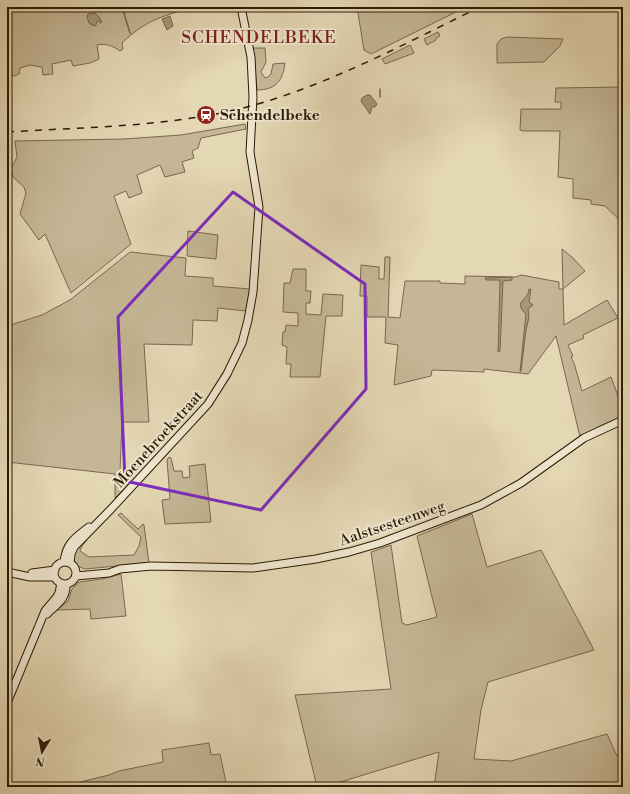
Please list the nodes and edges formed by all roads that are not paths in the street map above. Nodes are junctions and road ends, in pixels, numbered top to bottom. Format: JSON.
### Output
{"nodes":[{"id":1,"x":241,"y":7,"type":"edge"},
{"id":2,"x":623,"y":420,"type":"edge"},
{"id":3,"x":71,"y":567,"type":"junction"},
{"id":4,"x":7,"y":572,"type":"edge"},
{"id":5,"x":55,"y":574,"type":"junction"},
{"id":6,"x":64,"y":583,"type":"junction"},
{"id":7,"x":7,"y":703,"type":"edge"}],
"edges":[{"from":1,"to":3,"type":"street","name":"Moenebroekstraat"},
{"from":2,"to":3,"type":"street","name":"Aalstsesteenweg"},
{"from":3,"to":5,"type":"street"},
{"from":3,"to":6,"type":"street"},
{"from":4,"to":5,"type":"street"},
{"from":5,"to":6,"type":"street"},
{"from":6,"to":7,"type":"street"}]}
